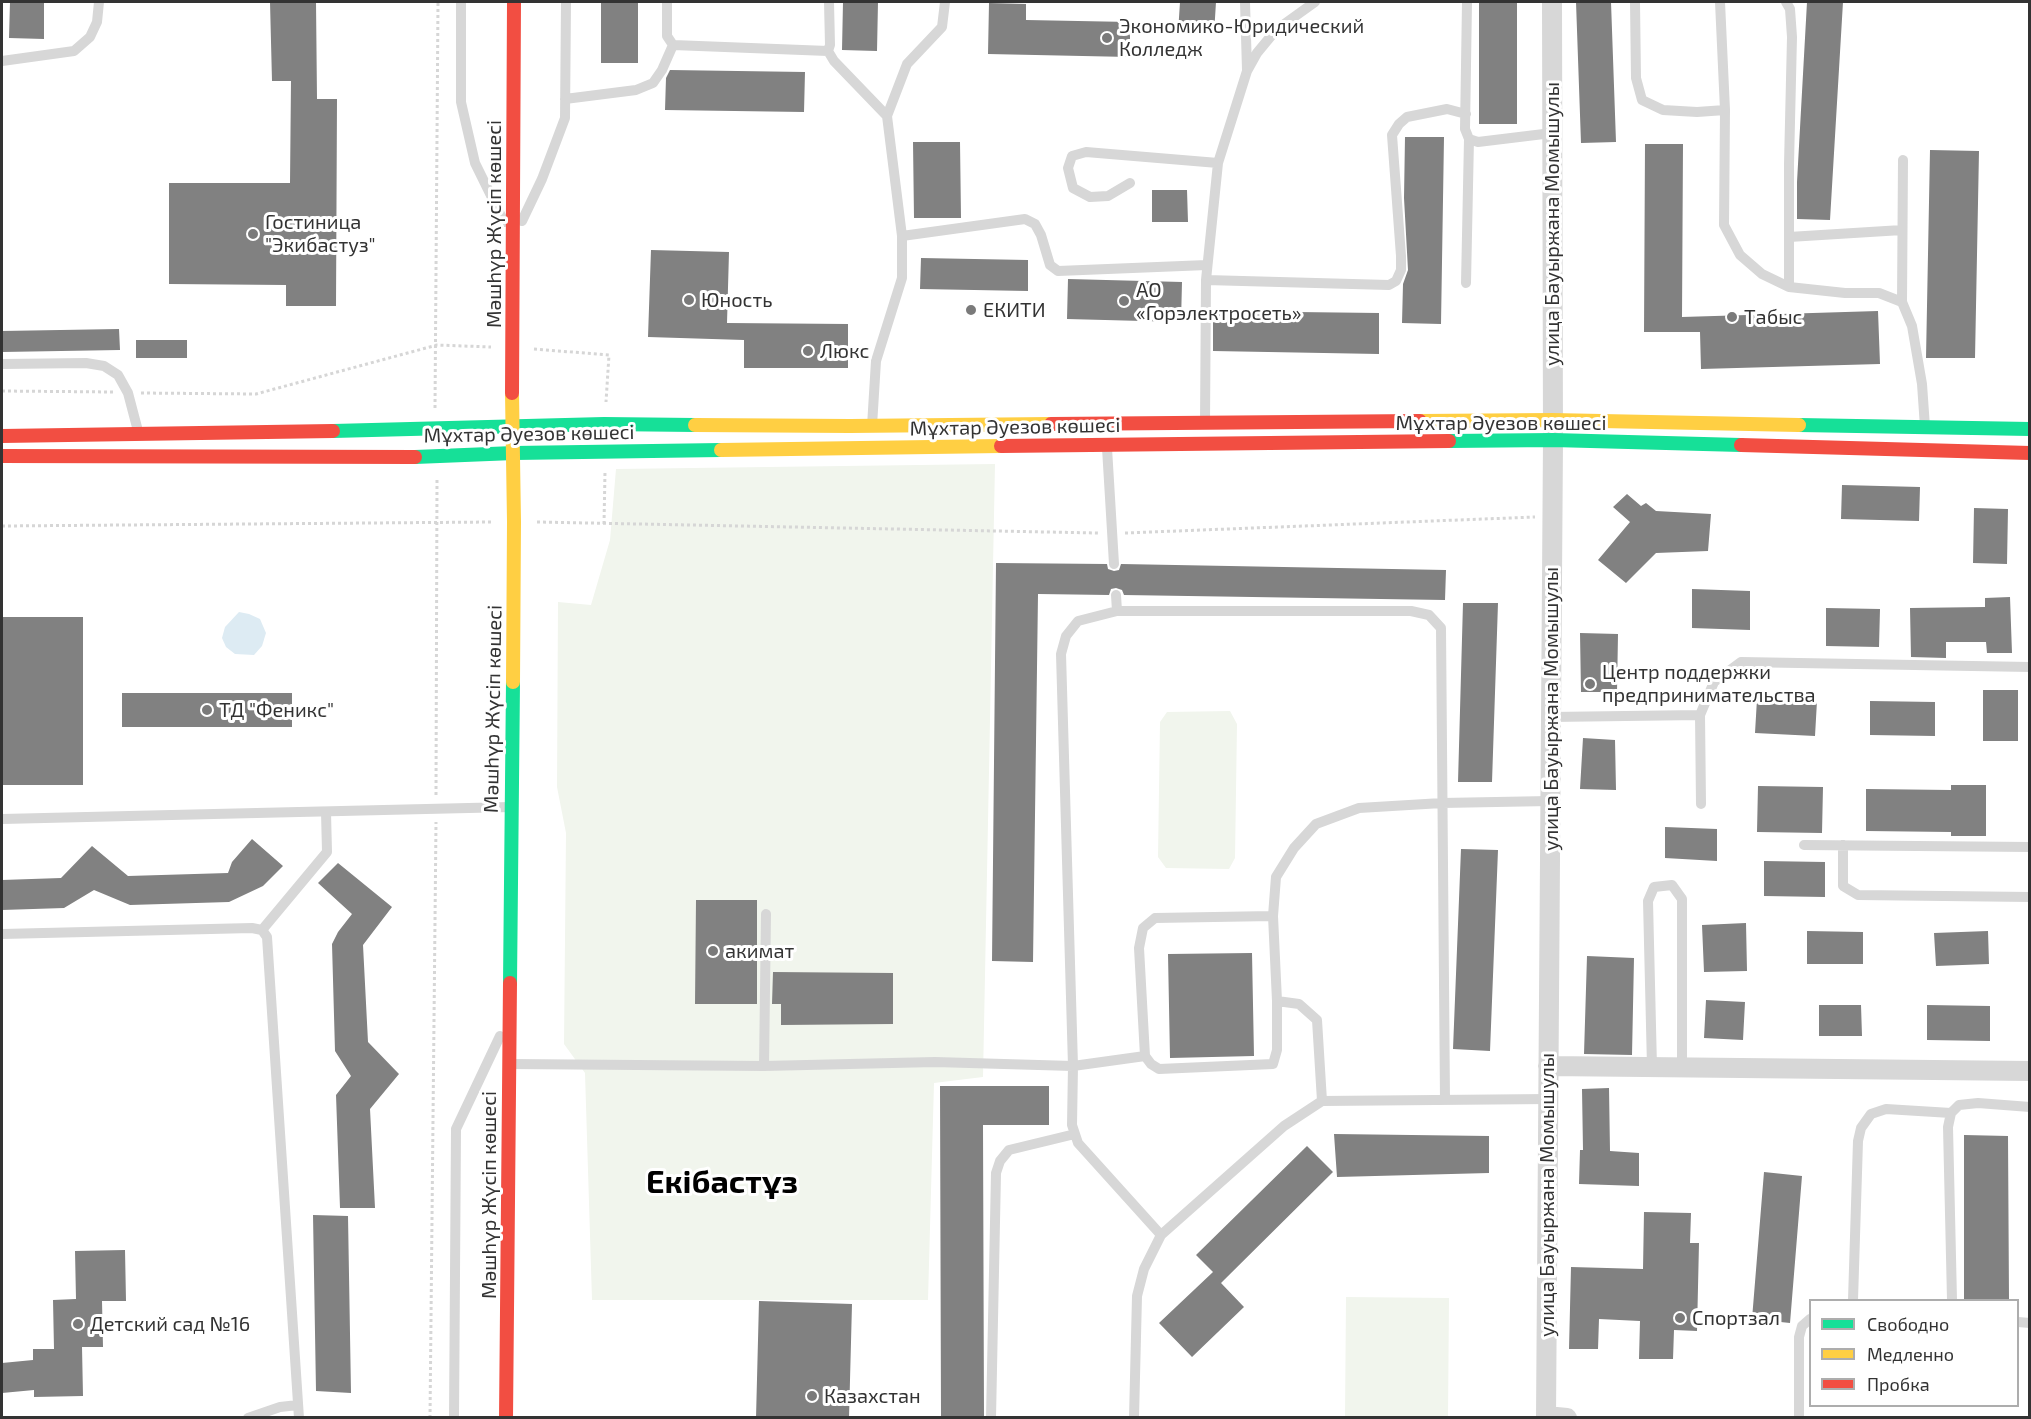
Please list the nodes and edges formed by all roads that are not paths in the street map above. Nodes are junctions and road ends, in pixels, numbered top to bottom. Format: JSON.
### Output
{"nodes":[{"id":1,"x":99,"y":2,"type":"edge"},
{"id":2,"x":461,"y":2,"type":"edge"},
{"id":3,"x":514,"y":2,"type":"edge"},
{"id":4,"x":566,"y":2,"type":"edge"},
{"id":5,"x":668,"y":2,"type":"edge"},
{"id":6,"x":829,"y":2,"type":"edge"},
{"id":7,"x":945,"y":2,"type":"edge"},
{"id":8,"x":1245,"y":2,"type":"edge"},
{"id":9,"x":1315,"y":2,"type":"edge"},
{"id":10,"x":1467,"y":2,"type":"edge"},
{"id":11,"x":1552,"y":2,"type":"edge"},
{"id":12,"x":1635,"y":2,"type":"edge"},
{"id":13,"x":1720,"y":2,"type":"edge"},
{"id":14,"x":1786,"y":2,"type":"edge"},
{"id":15,"x":673,"y":45,"type":"junction"},
{"id":16,"x":828,"y":51,"type":"junction"},
{"id":17,"x":2,"y":61,"type":"edge"},
{"id":18,"x":1247,"y":71,"type":"junction"},
{"id":19,"x":565,"y":99,"type":"junction"},
{"id":20,"x":1725,"y":110,"type":"junction"},
{"id":21,"x":1466,"y":114,"type":"junction"},
{"id":22,"x":887,"y":116,"type":"junction"},
{"id":23,"x":1552,"y":133,"type":"junction"},
{"id":24,"x":1469,"y":139,"type":"junction"},
{"id":25,"x":1903,"y":160,"type":"dead end"},
{"id":26,"x":1218,"y":163,"type":"junction"},
{"id":27,"x":1130,"y":183,"type":"dead end"},
{"id":28,"x":1902,"y":230,"type":"junction"},
{"id":29,"x":902,"y":236,"type":"junction"},
{"id":30,"x":1789,"y":237,"type":"junction"},
{"id":31,"x":513,"y":241,"type":"junction"},
{"id":32,"x":1207,"y":264,"type":"junction"},
{"id":33,"x":1206,"y":280,"type":"junction"},
{"id":34,"x":1466,"y":283,"type":"dead end"},
{"id":35,"x":1789,"y":286,"type":"junction"},
{"id":36,"x":1902,"y":302,"type":"junction"},
{"id":37,"x":2,"y":364,"type":"edge"},
{"id":38,"x":1552,"y":420,"type":"junction"},
{"id":39,"x":1205,"y":423,"type":"junction"},
{"id":40,"x":1104,"y":424,"type":"junction"},
{"id":41,"x":512,"y":425,"type":"junction"},
{"id":42,"x":872,"y":426,"type":"junction"},
{"id":43,"x":1925,"y":427,"type":"junction"},
{"id":44,"x":2030,"y":429,"type":"edge"},
{"id":45,"x":138,"y":434,"type":"junction"},
{"id":46,"x":2,"y":436,"type":"edge"},
{"id":47,"x":1553,"y":441,"type":"junction"},
{"id":48,"x":1204,"y":445,"type":"junction"},
{"id":49,"x":1107,"y":446,"type":"junction"},
{"id":50,"x":514,"y":453,"type":"junction"},
{"id":51,"x":2030,"y":453,"type":"edge"},
{"id":52,"x":2,"y":456,"type":"edge"},
{"id":53,"x":1114,"y":564,"type":"dead end"},
{"id":54,"x":1116,"y":595,"type":"dead end"},
{"id":55,"x":1117,"y":611,"type":"junction"},
{"id":56,"x":2030,"y":667,"type":"edge"},
{"id":57,"x":1700,"y":715,"type":"junction"},
{"id":58,"x":1551,"y":717,"type":"junction"},
{"id":59,"x":1550,"y":801,"type":"junction"},
{"id":60,"x":1442,"y":803,"type":"junction"},
{"id":61,"x":1701,"y":804,"type":"dead end"},
{"id":62,"x":511,"y":807,"type":"junction"},
{"id":63,"x":326,"y":812,"type":"junction"},
{"id":64,"x":2,"y":819,"type":"edge"},
{"id":65,"x":1804,"y":844,"type":"dead end"},
{"id":66,"x":1843,"y":845,"type":"junction"},
{"id":67,"x":2030,"y":847,"type":"edge"},
{"id":68,"x":2030,"y":897,"type":"edge"},
{"id":69,"x":766,"y":914,"type":"dead end"},
{"id":70,"x":1273,"y":916,"type":"junction"},
{"id":71,"x":262,"y":930,"type":"junction"},
{"id":72,"x":2,"y":934,"type":"edge"},
{"id":73,"x":1277,"y":1001,"type":"junction"},
{"id":74,"x":509,"y":1017,"type":"junction"},
{"id":75,"x":1145,"y":1056,"type":"junction"},
{"id":76,"x":509,"y":1064,"type":"junction"},
{"id":77,"x":764,"y":1066,"type":"junction"},
{"id":78,"x":1073,"y":1066,"type":"junction"},
{"id":79,"x":1548,"y":1066,"type":"junction"},
{"id":80,"x":1652,"y":1067,"type":"junction"},
{"id":81,"x":1682,"y":1068,"type":"junction"},
{"id":82,"x":2030,"y":1071,"type":"edge"},
{"id":83,"x":1445,"y":1100,"type":"junction"},
{"id":84,"x":1549,"y":1100,"type":"junction"},
{"id":85,"x":1322,"y":1101,"type":"junction"},
{"id":86,"x":2030,"y":1107,"type":"edge"},
{"id":87,"x":1951,"y":1113,"type":"junction"},
{"id":88,"x":1075,"y":1134,"type":"junction"},
{"id":89,"x":1161,"y":1235,"type":"junction"},
{"id":90,"x":1853,"y":1299,"type":"edge"},
{"id":91,"x":1952,"y":1299,"type":"edge"},
{"id":92,"x":1809,"y":1320,"type":"edge"},
{"id":93,"x":298,"y":1405,"type":"junction"},
{"id":94,"x":1546,"y":1417,"type":"edge"},
{"id":95,"x":248,"y":1418,"type":"edge"},
{"id":96,"x":299,"y":1418,"type":"edge"},
{"id":97,"x":454,"y":1418,"type":"edge"},
{"id":98,"x":506,"y":1418,"type":"edge"},
{"id":99,"x":991,"y":1418,"type":"edge"},
{"id":100,"x":1134,"y":1418,"type":"edge"},
{"id":101,"x":1567,"y":1418,"type":"edge"},
{"id":102,"x":1799,"y":1418,"type":"edge"}],
"edges":[{"from":1,"to":17,"type":"lane"},
{"from":2,"to":31,"type":"lane"},
{"from":3,"to":31,"type":"street","name":"Мәшһүр Жүсіп көшесі"},
{"from":4,"to":19,"type":"lane"},
{"from":5,"to":15,"type":"lane"},
{"from":6,"to":16,"type":"lane"},
{"from":7,"to":22,"type":"lane"},
{"from":8,"to":18,"type":"lane"},
{"from":9,"to":18,"type":"lane"},
{"from":10,"to":21,"type":"lane"},
{"from":11,"to":23,"type":"street","name":"улица Бауыржана Момышулы"},
{"from":12,"to":20,"type":"lane"},
{"from":13,"to":20,"type":"lane"},
{"from":14,"to":30,"type":"lane"},
{"from":15,"to":16,"type":"lane"},
{"from":15,"to":19,"type":"lane"},
{"from":16,"to":22,"type":"lane"},
{"from":18,"to":26,"type":"lane"},
{"from":19,"to":31,"type":"lane"},
{"from":20,"to":35,"type":"lane"},
{"from":21,"to":24,"type":"lane"},
{"from":21,"to":33,"type":"lane"},
{"from":22,"to":29,"type":"lane"},
{"from":23,"to":24,"type":"lane"},
{"from":23,"to":38,"type":"street","name":"улица Бауыржана Момышулы"},
{"from":24,"to":34,"type":"lane"},
{"from":25,"to":28,"type":"lane"},
{"from":26,"to":27,"type":"lane"},
{"from":26,"to":32,"type":"lane"},
{"from":28,"to":30,"type":"lane"},
{"from":28,"to":36,"type":"lane"},
{"from":29,"to":32,"type":"lane"},
{"from":29,"to":42,"type":"lane"},
{"from":30,"to":35,"type":"lane"},
{"from":31,"to":41,"type":"street","name":"Мәшһүр Жүсіп көшесі"},
{"from":32,"to":33,"type":"lane"},
{"from":33,"to":39,"type":"lane"},
{"from":35,"to":36,"type":"lane"},
{"from":36,"to":43,"type":"lane"},
{"from":37,"to":45,"type":"lane"},
{"from":38,"to":39,"type":"street","name":"Мұхтар Әуезов көшесі"},
{"from":38,"to":43,"type":"street","name":"Мұхтар Әуезов көшесі"},
{"from":38,"to":47,"type":"street","name":"улица Бауыржана Момышулы"},
{"from":39,"to":40,"type":"street","name":"Мұхтар Әуезов көшесі"},
{"from":39,"to":48,"type":"lane"},
{"from":40,"to":42,"type":"street","name":"Мұхтар Әуезов көшесі"},
{"from":40,"to":49,"type":"lane"},
{"from":41,"to":42,"type":"street","name":"Мұхтар Әуезов көшесі"},
{"from":41,"to":45,"type":"street","name":"Мұхтар Әуезов көшесі"},
{"from":41,"to":50,"type":"street","name":"Мәшһүр Жүсіп көшесі"},
{"from":43,"to":44,"type":"street","name":"Мұхтар Әуезов көшесі"},
{"from":45,"to":46,"type":"street","name":"Мұхтар Әуезов көшесі"},
{"from":47,"to":48,"type":"street","name":"Мұхтар Әуезов көшесі"},
{"from":47,"to":51,"type":"street","name":"Мұхтар Әуезов көшесі"},
{"from":47,"to":58,"type":"street","name":"улица Бауыржана Момышулы"},
{"from":48,"to":49,"type":"street","name":"Мұхтар Әуезов көшесі"},
{"from":49,"to":50,"type":"street","name":"Мұхтар Әуезов көшесі"},
{"from":49,"to":53,"type":"lane"},
{"from":50,"to":52,"type":"street","name":"Мұхтар Әуезов көшесі"},
{"from":50,"to":62,"type":"street","name":"Мәшһүр Жүсіп көшесі"},
{"from":54,"to":55,"type":"lane"},
{"from":55,"to":60,"type":"lane"},
{"from":55,"to":78,"type":"lane"},
{"from":56,"to":57,"type":"lane"},
{"from":57,"to":58,"type":"lane"},
{"from":57,"to":61,"type":"lane"},
{"from":58,"to":59,"type":"street","name":"улица Бауыржана Момышулы"},
{"from":59,"to":60,"type":"lane"},
{"from":59,"to":79,"type":"street","name":"улица Бауыржана Момышулы"},
{"from":60,"to":70,"type":"lane"},
{"from":60,"to":83,"type":"lane"},
{"from":62,"to":63,"type":"lane"},
{"from":62,"to":74,"type":"street","name":"Мәшһүр Жүсіп көшесі"},
{"from":63,"to":64,"type":"lane"},
{"from":63,"to":71,"type":"lane"},
{"from":65,"to":66,"type":"lane"},
{"from":66,"to":67,"type":"lane"},
{"from":66,"to":68,"type":"lane"},
{"from":69,"to":77,"type":"lane"},
{"from":70,"to":73,"type":"lane"},
{"from":70,"to":75,"type":"lane"},
{"from":71,"to":72,"type":"lane"},
{"from":71,"to":93,"type":"lane"},
{"from":73,"to":75,"type":"lane"},
{"from":73,"to":85,"type":"lane"},
{"from":74,"to":76,"type":"street","name":"Мәшһүр Жүсіп көшесі"},
{"from":74,"to":97,"type":"lane"},
{"from":75,"to":78,"type":"lane"},
{"from":76,"to":77,"type":"lane"},
{"from":76,"to":98,"type":"street","name":"Мәшһүр Жүсіп көшесі"},
{"from":77,"to":78,"type":"lane"},
{"from":78,"to":88,"type":"lane"},
{"from":79,"to":80,"type":"street"},
{"from":79,"to":84,"type":"street","name":"улица Бауыржана Момышулы"},
{"from":80,"to":81,"type":"street"},
{"from":80,"to":81,"type":"lane"},
{"from":81,"to":82,"type":"street"},
{"from":83,"to":84,"type":"lane"},
{"from":83,"to":85,"type":"lane"},
{"from":84,"to":94,"type":"street","name":"улица Бауыржана Момышулы"},
{"from":85,"to":89,"type":"lane"},
{"from":86,"to":87,"type":"lane"},
{"from":87,"to":90,"type":"lane"},
{"from":87,"to":91,"type":"lane"},
{"from":88,"to":89,"type":"lane"},
{"from":88,"to":99,"type":"lane"},
{"from":89,"to":100,"type":"lane"},
{"from":92,"to":102,"type":"lane"},
{"from":93,"to":95,"type":"lane"},
{"from":93,"to":96,"type":"lane"},
{"from":94,"to":101,"type":"street"}]}
